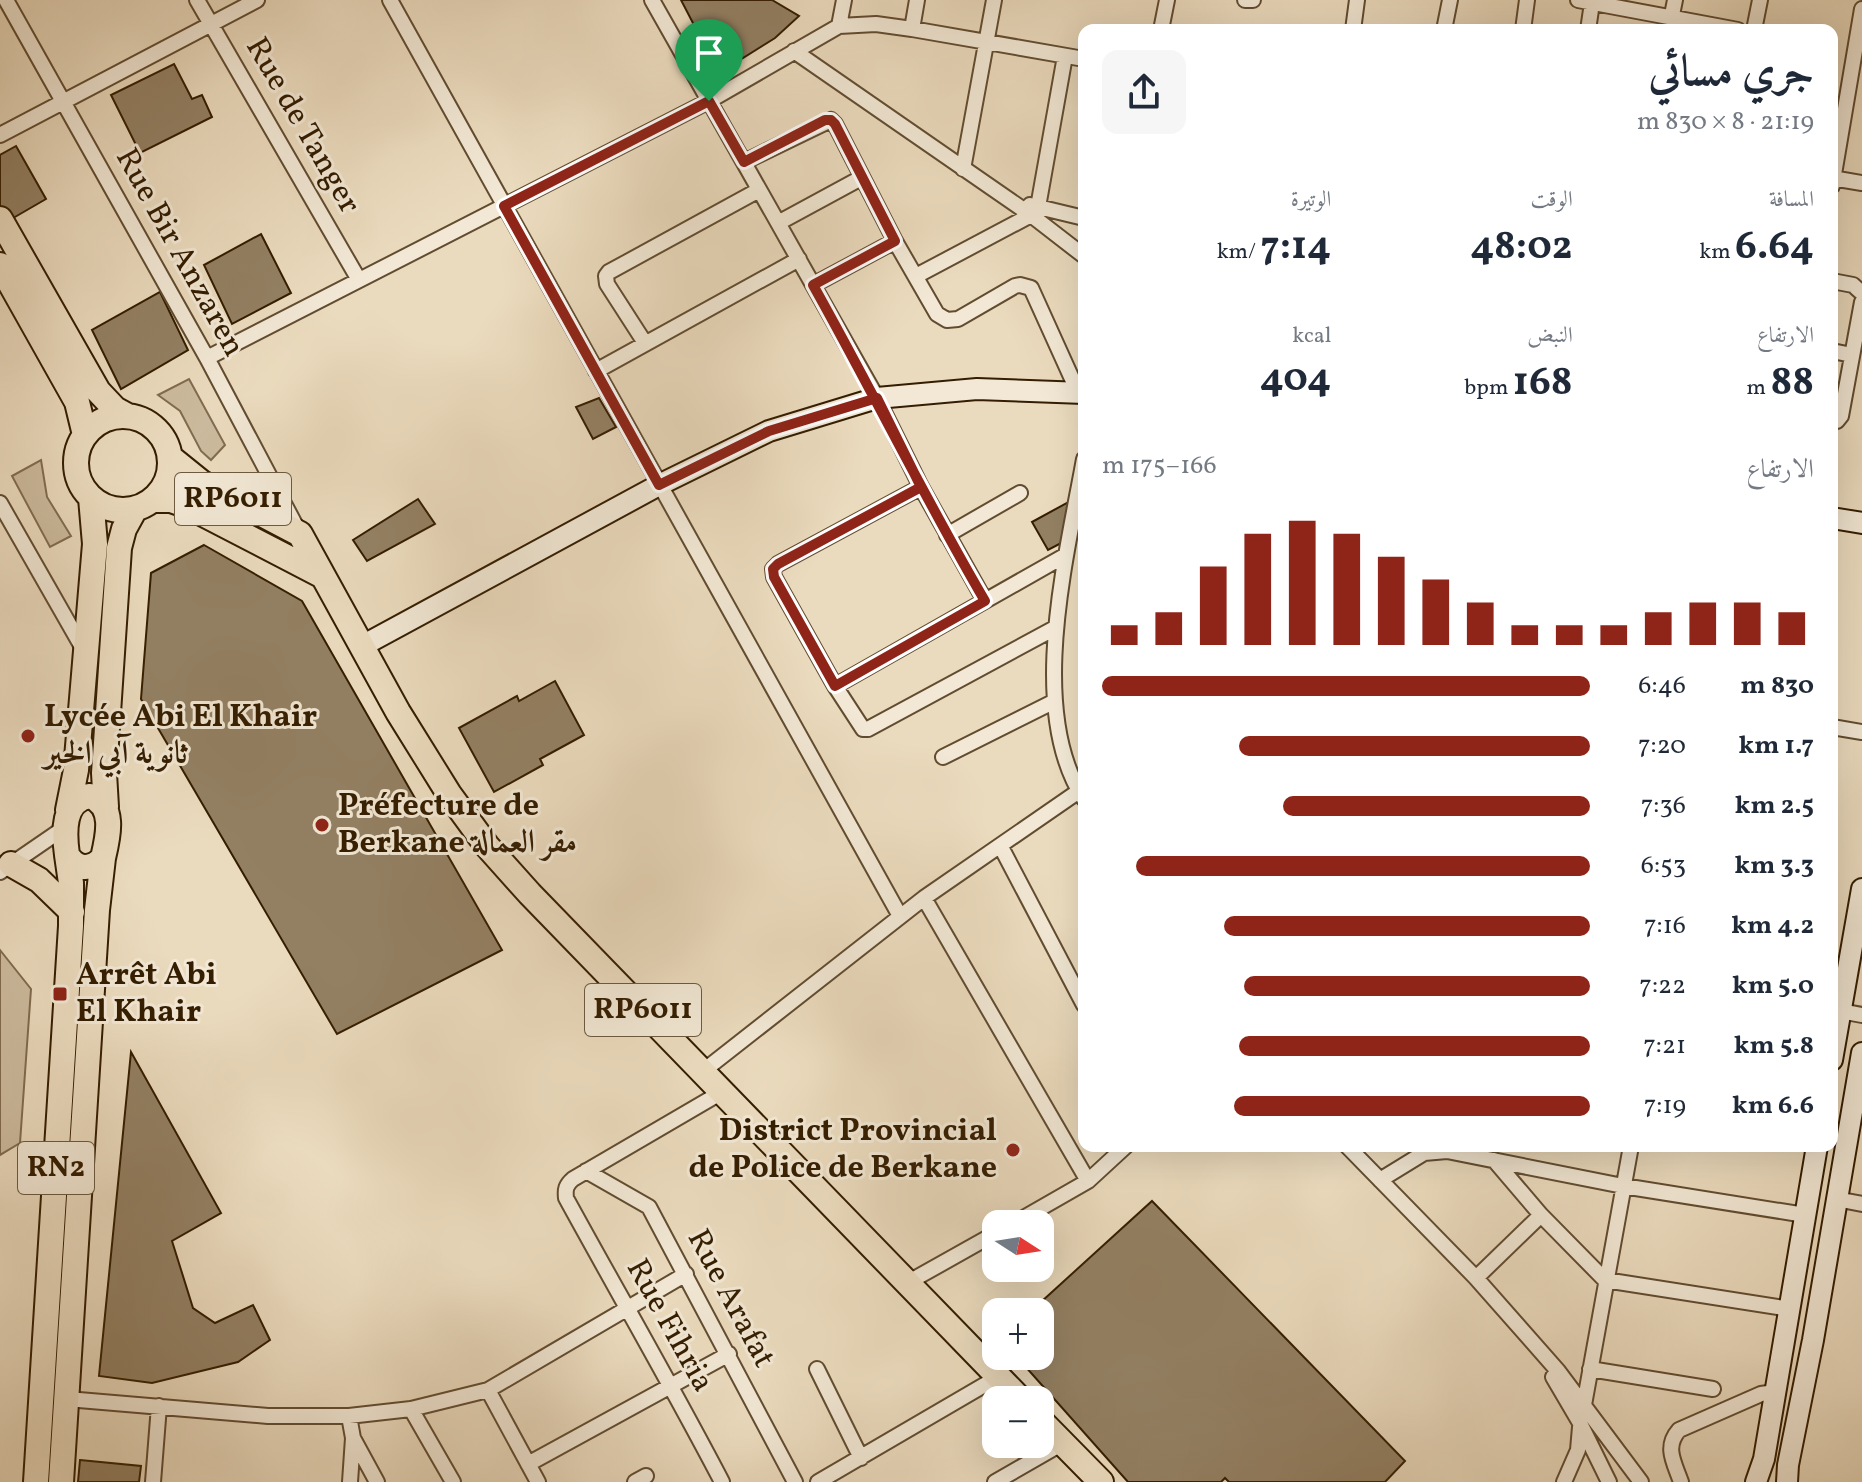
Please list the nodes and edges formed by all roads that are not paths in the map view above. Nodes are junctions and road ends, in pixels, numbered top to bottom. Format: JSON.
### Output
{"nodes":[{"id":1,"x":6,"y":0,"type":"edge"},
{"id":2,"x":197,"y":0,"type":"edge"},
{"id":3,"x":257,"y":0,"type":"edge"},
{"id":4,"x":390,"y":0,"type":"edge"},
{"id":5,"x":652,"y":0,"type":"edge"},
{"id":6,"x":844,"y":0,"type":"edge"},
{"id":7,"x":917,"y":0,"type":"edge"},
{"id":8,"x":994,"y":0,"type":"edge"},
{"id":9,"x":1167,"y":0,"type":"edge"},
{"id":10,"x":1245,"y":0,"type":"edge"},
{"id":11,"x":1253,"y":0,"type":"edge"},
{"id":12,"x":1357,"y":0,"type":"edge"},
{"id":13,"x":1450,"y":0,"type":"edge"},
{"id":14,"x":1527,"y":0,"type":"edge"},
{"id":15,"x":1675,"y":0,"type":"edge"},
{"id":16,"x":1760,"y":0,"type":"edge"},
{"id":17,"x":1585,"y":1,"type":"edge"},
{"id":18,"x":1862,"y":9,"type":"edge"},
{"id":19,"x":211,"y":24,"type":"junction"},
{"id":20,"x":1162,"y":24,"type":"edge"},
{"id":21,"x":1354,"y":24,"type":"edge"},
{"id":22,"x":1445,"y":24,"type":"edge"},
{"id":23,"x":1524,"y":24,"type":"edge"},
{"id":24,"x":1587,"y":24,"type":"edge"},
{"id":25,"x":1670,"y":24,"type":"edge"},
{"id":26,"x":1755,"y":24,"type":"edge"},
{"id":27,"x":839,"y":26,"type":"junction"},
{"id":28,"x":912,"y":29,"type":"junction"},
{"id":29,"x":988,"y":42,"type":"junction"},
{"id":30,"x":794,"y":51,"type":"junction"},
{"id":31,"x":1065,"y":56,"type":"junction"},
{"id":32,"x":1078,"y":58,"type":"edge"},
{"id":33,"x":62,"y":101,"type":"junction"},
{"id":34,"x":709,"y":101,"type":"junction"},
{"id":35,"x":0,"y":135,"type":"edge"},
{"id":36,"x":1838,"y":151,"type":"edge"},
{"id":37,"x":744,"y":162,"type":"junction"},
{"id":38,"x":963,"y":169,"type":"junction"},
{"id":39,"x":861,"y":178,"type":"junction"},
{"id":40,"x":1838,"y":181,"type":"edge"},
{"id":41,"x":1862,"y":183,"type":"edge"},
{"id":42,"x":759,"y":190,"type":"junction"},
{"id":43,"x":504,"y":206,"type":"junction"},
{"id":44,"x":1034,"y":211,"type":"junction"},
{"id":45,"x":1078,"y":217,"type":"edge"},
{"id":46,"x":0,"y":219,"type":"edge"},
{"id":47,"x":778,"y":223,"type":"junction"},
{"id":48,"x":895,"y":241,"type":"junction"},
{"id":49,"x":1078,"y":251,"type":"edge"},
{"id":50,"x":799,"y":259,"type":"junction"},
{"id":51,"x":0,"y":265,"type":"edge"},
{"id":52,"x":916,"y":276,"type":"junction"},
{"id":53,"x":359,"y":280,"type":"junction"},
{"id":54,"x":1838,"y":282,"type":"edge"},
{"id":55,"x":813,"y":285,"type":"junction"},
{"id":56,"x":1862,"y":293,"type":"edge"},
{"id":57,"x":1862,"y":302,"type":"edge"},
{"id":58,"x":645,"y":343,"type":"junction"},
{"id":59,"x":1838,"y":352,"type":"edge"},
{"id":60,"x":1852,"y":355,"type":"junction"},
{"id":61,"x":207,"y":358,"type":"junction"},
{"id":62,"x":596,"y":371,"type":"junction"},
{"id":63,"x":1078,"y":387,"type":"edge"},
{"id":64,"x":1078,"y":393,"type":"edge"},
{"id":65,"x":877,"y":398,"type":"junction"},
{"id":66,"x":126,"y":415,"type":"junction"},
{"id":67,"x":1838,"y":420,"type":"edge"},
{"id":68,"x":85,"y":435,"type":"junction"},
{"id":69,"x":171,"y":458,"type":"junction"},
{"id":70,"x":659,"y":485,"type":"junction"},
{"id":71,"x":921,"y":487,"type":"junction"},
{"id":72,"x":1020,"y":493,"type":"dead end"},
{"id":73,"x":91,"y":498,"type":"junction"},
{"id":74,"x":0,"y":503,"type":"edge"},
{"id":75,"x":144,"y":505,"type":"junction"},
{"id":76,"x":1078,"y":511,"type":"edge"},
{"id":77,"x":1838,"y":519,"type":"edge"},
{"id":78,"x":1862,"y":523,"type":"edge"},
{"id":79,"x":300,"y":534,"type":"junction"},
{"id":80,"x":947,"y":535,"type":"junction"},
{"id":81,"x":1066,"y":555,"type":"junction"},
{"id":82,"x":323,"y":576,"type":"junction"},
{"id":83,"x":985,"y":601,"type":"junction"},
{"id":84,"x":1055,"y":628,"type":"junction"},
{"id":85,"x":362,"y":646,"type":"junction"},
{"id":86,"x":85,"y":652,"type":"junction"},
{"id":87,"x":835,"y":686,"type":"junction"},
{"id":88,"x":1055,"y":701,"type":"junction"},
{"id":89,"x":1838,"y":728,"type":"edge"},
{"id":90,"x":1862,"y":732,"type":"edge"},
{"id":91,"x":943,"y":757,"type":"dead end"},
{"id":92,"x":1078,"y":785,"type":"edge"},
{"id":93,"x":1078,"y":798,"type":"edge"},
{"id":94,"x":106,"y":807,"type":"junction"},
{"id":95,"x":68,"y":818,"type":"junction"},
{"id":96,"x":1001,"y":847,"type":"junction"},
{"id":97,"x":67,"y":855,"type":"junction"},
{"id":98,"x":103,"y":858,"type":"junction"},
{"id":99,"x":6,"y":868,"type":"edge"},
{"id":100,"x":1862,"y":889,"type":"edge"},
{"id":101,"x":924,"y":898,"type":"junction"},
{"id":102,"x":72,"y":912,"type":"junction"},
{"id":103,"x":900,"y":916,"type":"junction"},
{"id":104,"x":1078,"y":994,"type":"edge"},
{"id":105,"x":1838,"y":1001,"type":"edge"},
{"id":106,"x":1838,"y":1010,"type":"edge"},
{"id":107,"x":1862,"y":1015,"type":"edge"},
{"id":108,"x":1862,"y":1053,"type":"edge"},
{"id":109,"x":702,"y":1072,"type":"junction"},
{"id":110,"x":722,"y":1092,"type":"junction"},
{"id":111,"x":1119,"y":1152,"type":"edge"},
{"id":112,"x":1353,"y":1152,"type":"edge"},
{"id":113,"x":1430,"y":1152,"type":"edge"},
{"id":114,"x":1460,"y":1152,"type":"edge"},
{"id":115,"x":1630,"y":1152,"type":"edge"},
{"id":116,"x":1816,"y":1152,"type":"edge"},
{"id":117,"x":1494,"y":1160,"type":"junction"},
{"id":118,"x":586,"y":1171,"type":"junction"},
{"id":119,"x":1380,"y":1180,"type":"junction"},
{"id":120,"x":1088,"y":1181,"type":"junction"},
{"id":121,"x":1623,"y":1186,"type":"junction"},
{"id":122,"x":1836,"y":1199,"type":"junction"},
{"id":123,"x":1862,"y":1204,"type":"edge"},
{"id":124,"x":1037,"y":1210,"type":"edge"},
{"id":125,"x":1541,"y":1215,"type":"junction"},
{"id":126,"x":1805,"y":1215,"type":"junction"},
{"id":127,"x":982,"y":1241,"type":"edge"},
{"id":128,"x":686,"y":1274,"type":"junction"},
{"id":129,"x":1476,"y":1278,"type":"junction"},
{"id":130,"x":1605,"y":1280,"type":"junction"},
{"id":131,"x":907,"y":1283,"type":"junction"},
{"id":132,"x":1790,"y":1309,"type":"junction"},
{"id":133,"x":627,"y":1310,"type":"junction"},
{"id":134,"x":729,"y":1354,"type":"junction"},
{"id":135,"x":1542,"y":1354,"type":"junction"},
{"id":136,"x":817,"y":1369,"type":"dead end"},
{"id":137,"x":1590,"y":1369,"type":"junction"},
{"id":138,"x":998,"y":1377,"type":"junction"},
{"id":139,"x":671,"y":1384,"type":"junction"},
{"id":140,"x":1007,"y":1386,"type":"edge"},
{"id":141,"x":1713,"y":1389,"type":"dead end"},
{"id":142,"x":488,"y":1390,"type":"junction"},
{"id":143,"x":1775,"y":1392,"type":"junction"},
{"id":144,"x":67,"y":1399,"type":"junction"},
{"id":145,"x":1584,"y":1405,"type":"junction"},
{"id":146,"x":159,"y":1406,"type":"junction"},
{"id":147,"x":411,"y":1409,"type":"junction"},
{"id":148,"x":349,"y":1416,"type":"junction"},
{"id":149,"x":1580,"y":1423,"type":"junction"},
{"id":150,"x":1054,"y":1434,"type":"edge"},
{"id":151,"x":353,"y":1438,"type":"junction"},
{"id":152,"x":1063,"y":1443,"type":"junction"},
{"id":153,"x":861,"y":1458,"type":"junction"},
{"id":154,"x":528,"y":1464,"type":"junction"},
{"id":155,"x":36,"y":1482,"type":"edge"},
{"id":156,"x":61,"y":1482,"type":"edge"},
{"id":157,"x":153,"y":1482,"type":"edge"},
{"id":158,"x":350,"y":1482,"type":"edge"},
{"id":159,"x":377,"y":1482,"type":"edge"},
{"id":160,"x":453,"y":1482,"type":"edge"},
{"id":161,"x":538,"y":1482,"type":"edge"},
{"id":162,"x":722,"y":1482,"type":"edge"},
{"id":163,"x":795,"y":1482,"type":"edge"},
{"id":164,"x":818,"y":1482,"type":"edge"},
{"id":165,"x":995,"y":1482,"type":"edge"},
{"id":166,"x":1101,"y":1482,"type":"edge"},
{"id":167,"x":1564,"y":1482,"type":"edge"},
{"id":168,"x":1609,"y":1482,"type":"edge"},
{"id":169,"x":1641,"y":1482,"type":"edge"},
{"id":170,"x":1681,"y":1482,"type":"edge"},
{"id":171,"x":1756,"y":1482,"type":"edge"},
{"id":172,"x":1787,"y":1482,"type":"edge"}],
"edges":[{"from":1,"to":33,"type":"street","name":"Rue Bir Anzaren"},
{"from":2,"to":19,"type":"street","name":"Rue de Tanger"},
{"from":3,"to":19,"type":"street"},
{"from":4,"to":43,"type":"street"},
{"from":5,"to":34,"type":"street"},
{"from":6,"to":27,"type":"street"},
{"from":7,"to":28,"type":"street"},
{"from":8,"to":29,"type":"street"},
{"from":9,"to":20,"type":"street"},
{"from":10,"to":11,"type":"street"},
{"from":12,"to":21,"type":"street"},
{"from":13,"to":22,"type":"street"},
{"from":14,"to":23,"type":"street"},
{"from":15,"to":25,"type":"street"},
{"from":16,"to":26,"type":"street"},
{"from":17,"to":24,"type":"street"},
{"from":17,"to":25,"type":"street"},
{"from":18,"to":36,"type":"street"},
{"from":19,"to":33,"type":"street"},
{"from":19,"to":53,"type":"street","name":"Rue de Tanger"},
{"from":27,"to":28,"type":"street"},
{"from":27,"to":30,"type":"street"},
{"from":28,"to":29,"type":"street"},
{"from":29,"to":31,"type":"street"},
{"from":29,"to":38,"type":"street"},
{"from":30,"to":34,"type":"street"},
{"from":30,"to":38,"type":"street"},
{"from":31,"to":32,"type":"street"},
{"from":31,"to":44,"type":"street"},
{"from":33,"to":35,"type":"street"},
{"from":33,"to":61,"type":"street","name":"Rue Bir Anzaren"},
{"from":34,"to":37,"type":"street"},
{"from":34,"to":43,"type":"street"},
{"from":37,"to":39,"type":"street"},
{"from":37,"to":42,"type":"street"},
{"from":38,"to":44,"type":"street"},
{"from":39,"to":47,"type":"street"},
{"from":39,"to":48,"type":"street"},
{"from":40,"to":41,"type":"street"},
{"from":42,"to":47,"type":"street"},
{"from":42,"to":58,"type":"street"},
{"from":43,"to":53,"type":"street"},
{"from":43,"to":62,"type":"street"},
{"from":44,"to":45,"type":"street"},
{"from":44,"to":49,"type":"street"},
{"from":44,"to":52,"type":"street"},
{"from":46,"to":66,"type":"highway"},
{"from":47,"to":50,"type":"street"},
{"from":48,"to":52,"type":"street"},
{"from":48,"to":55,"type":"street"},
{"from":50,"to":55,"type":"street"},
{"from":50,"to":58,"type":"street"},
{"from":51,"to":68,"type":"highway","number":"RN2"},
{"from":52,"to":63,"type":"street"},
{"from":53,"to":61,"type":"street"},
{"from":54,"to":56,"type":"street"},
{"from":55,"to":65,"type":"street"},
{"from":57,"to":60,"type":"street"},
{"from":58,"to":62,"type":"street"},
{"from":59,"to":60,"type":"street"},
{"from":60,"to":67,"type":"street"},
{"from":61,"to":79,"type":"street","name":"Rue Bir Anzaren"},
{"from":62,"to":70,"type":"street"},
{"from":64,"to":65,"type":"main road"},
{"from":65,"to":70,"type":"main road"},
{"from":65,"to":71,"type":"street"},
{"from":66,"to":68,"type":"highway"},
{"from":66,"to":69,"type":"highway"},
{"from":68,"to":73,"type":"highway","number":"RN2"},
{"from":69,"to":75,"type":"highway","number":"RN2"},
{"from":69,"to":79,"type":"highway","number":"RP6011"},
{"from":70,"to":85,"type":"main road"},
{"from":70,"to":103,"type":"street"},
{"from":71,"to":80,"type":"street"},
{"from":71,"to":87,"type":"street"},
{"from":72,"to":80,"type":"street"},
{"from":73,"to":75,"type":"highway"},
{"from":73,"to":86,"type":"highway","number":"RN2"},
{"from":74,"to":86,"type":"street"},
{"from":75,"to":82,"type":"highway","number":"RP6011"},
{"from":75,"to":94,"type":"highway","number":"RN2"},
{"from":76,"to":81,"type":"street"},
{"from":77,"to":78,"type":"main road"},
{"from":79,"to":82,"type":"highway","number":"RP6011"},
{"from":80,"to":83,"type":"street"},
{"from":81,"to":83,"type":"street"},
{"from":81,"to":84,"type":"street"},
{"from":82,"to":85,"type":"highway","number":"RP6011"},
{"from":83,"to":87,"type":"street"},
{"from":84,"to":87,"type":"street"},
{"from":84,"to":88,"type":"street"},
{"from":85,"to":109,"type":"highway","number":"RP6011"},
{"from":86,"to":95,"type":"highway","number":"RN2"},
{"from":88,"to":91,"type":"street"},
{"from":88,"to":92,"type":"street"},
{"from":89,"to":90,"type":"street"},
{"from":93,"to":96,"type":"street"},
{"from":94,"to":95,"type":"highway"},
{"from":94,"to":98,"type":"highway","number":"RN2"},
{"from":95,"to":97,"type":"highway","number":"RN2"},
{"from":95,"to":99,"type":"street"},
{"from":96,"to":101,"type":"street"},
{"from":96,"to":104,"type":"street"},
{"from":97,"to":98,"type":"highway"},
{"from":97,"to":102,"type":"highway","number":"RN2"},
{"from":98,"to":144,"type":"highway","number":"RN2"},
{"from":99,"to":102,"type":"highway"},
{"from":100,"to":105,"type":"main road"},
{"from":101,"to":103,"type":"street"},
{"from":101,"to":120,"type":"street"},
{"from":102,"to":155,"type":"highway","number":"RN2"},
{"from":103,"to":109,"type":"street"},
{"from":106,"to":107,"type":"street"},
{"from":108,"to":122,"type":"main road"},
{"from":109,"to":110,"type":"highway","number":"RP6011"},
{"from":110,"to":118,"type":"street"},
{"from":110,"to":131,"type":"highway","number":"RP6011"},
{"from":111,"to":120,"type":"street"},
{"from":112,"to":119,"type":"street"},
{"from":113,"to":119,"type":"street"},
{"from":114,"to":117,"type":"street"},
{"from":115,"to":121,"type":"street"},
{"from":116,"to":126,"type":"main road"},
{"from":117,"to":121,"type":"street"},
{"from":117,"to":125,"type":"street"},
{"from":118,"to":128,"type":"street","name":"Rue Arafat"},
{"from":118,"to":133,"type":"street","name":"Rue Fihria"},
{"from":119,"to":129,"type":"street"},
{"from":120,"to":124,"type":"street"},
{"from":121,"to":126,"type":"street"},
{"from":121,"to":130,"type":"street"},
{"from":122,"to":123,"type":"street"},
{"from":122,"to":172,"type":"main road"},
{"from":125,"to":129,"type":"street"},
{"from":125,"to":130,"type":"street"},
{"from":126,"to":132,"type":"main road"},
{"from":127,"to":131,"type":"street"},
{"from":128,"to":133,"type":"street"},
{"from":128,"to":134,"type":"street","name":"Rue Arafat"},
{"from":129,"to":135,"type":"street"},
{"from":130,"to":132,"type":"street"},
{"from":130,"to":137,"type":"street"},
{"from":131,"to":138,"type":"highway","number":"RP6011"},
{"from":132,"to":143,"type":"main road"},
{"from":133,"to":139,"type":"street","name":"Rue Fihria"},
{"from":133,"to":142,"type":"street"},
{"from":134,"to":139,"type":"street"},
{"from":134,"to":163,"type":"street","name":"Rue Arafat"},
{"from":135,"to":145,"type":"street"},
{"from":135,"to":149,"type":"street"},
{"from":136,"to":153,"type":"street"},
{"from":137,"to":141,"type":"street"},
{"from":137,"to":145,"type":"street"},
{"from":138,"to":140,"type":"highway","number":"RP6011"},
{"from":138,"to":153,"type":"street"},
{"from":139,"to":154,"type":"street"},
{"from":139,"to":162,"type":"street","name":"Rue Fihria"},
{"from":142,"to":147,"type":"street"},
{"from":142,"to":154,"type":"street"},
{"from":143,"to":170,"type":"street"},
{"from":143,"to":171,"type":"main road"},
{"from":144,"to":146,"type":"street"},
{"from":144,"to":156,"type":"highway","number":"RN2"},
{"from":145,"to":169,"type":"street"},
{"from":146,"to":148,"type":"street"},
{"from":146,"to":157,"type":"street"},
{"from":147,"to":148,"type":"street"},
{"from":147,"to":160,"type":"street"},
{"from":148,"to":151,"type":"street"},
{"from":149,"to":167,"type":"street"},
{"from":149,"to":168,"type":"street"},
{"from":150,"to":152,"type":"highway"},
{"from":151,"to":158,"type":"street"},
{"from":151,"to":159,"type":"street"},
{"from":152,"to":165,"type":"street"},
{"from":152,"to":166,"type":"highway"},
{"from":153,"to":164,"type":"street"},
{"from":154,"to":161,"type":"street"}]}
